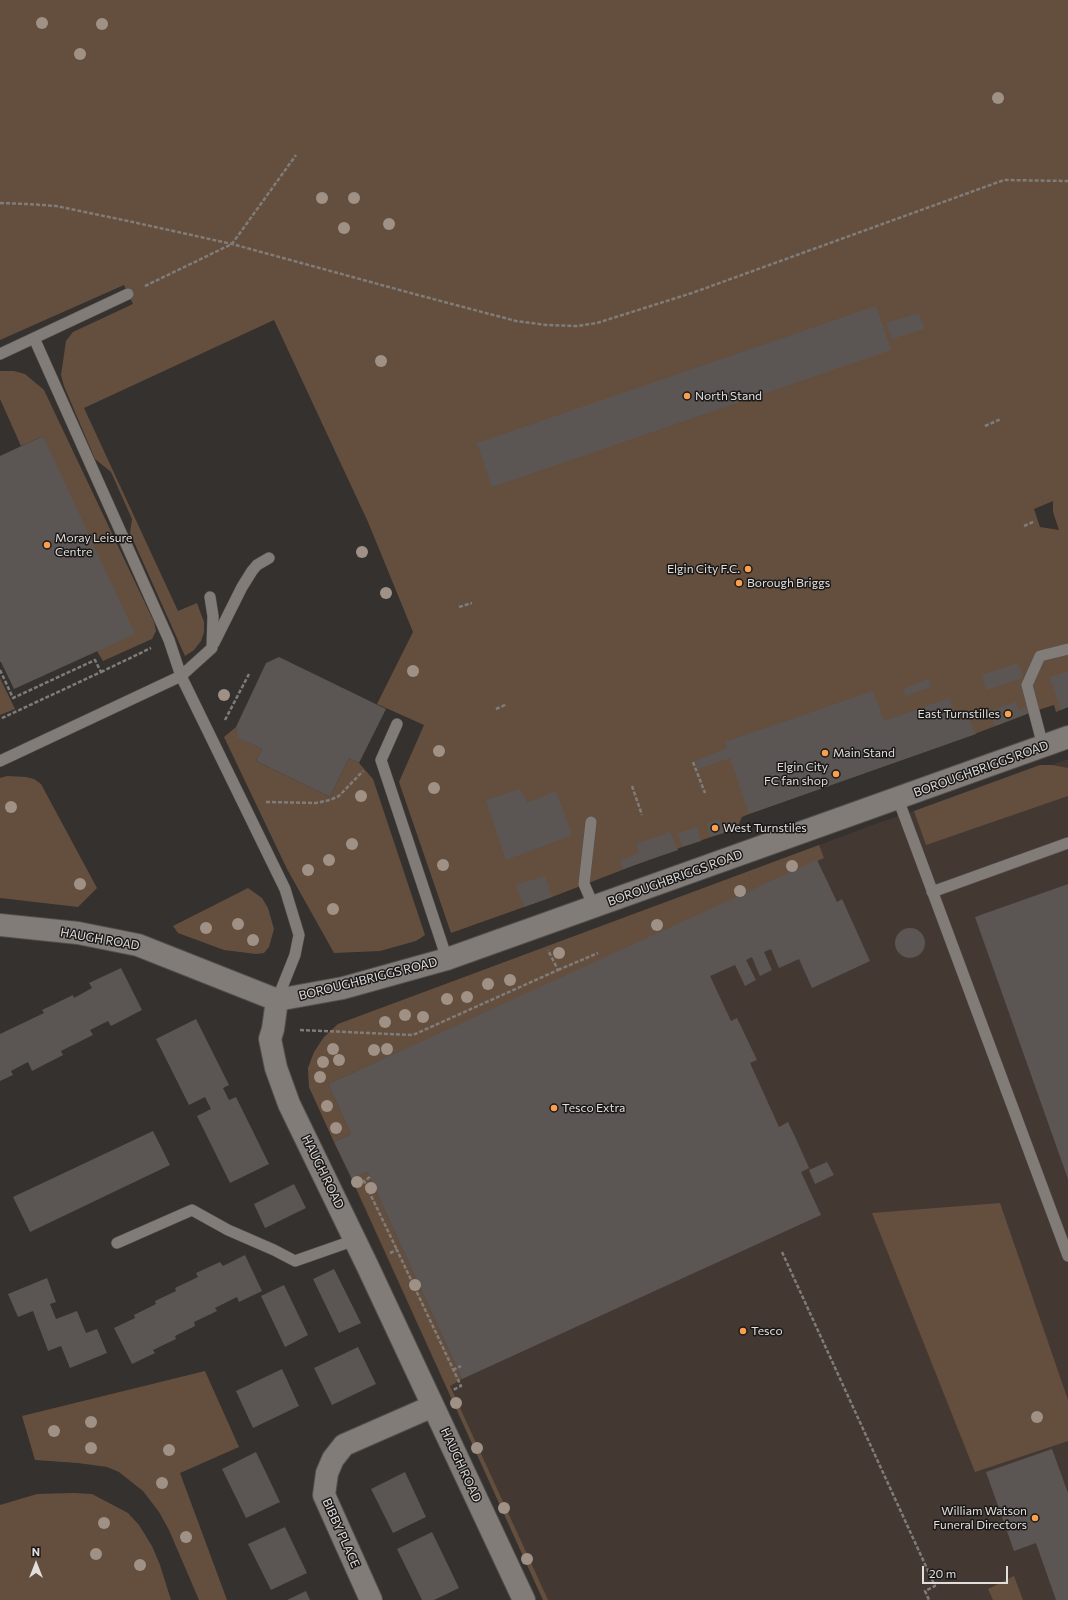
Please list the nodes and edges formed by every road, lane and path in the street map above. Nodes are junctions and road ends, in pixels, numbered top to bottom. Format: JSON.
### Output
{"nodes":[{"id":1,"x":296,"y":155,"type":"dead end"},
{"id":2,"x":1068,"y":181,"type":"edge"},
{"id":3,"x":0,"y":203,"type":"edge"},
{"id":4,"x":232,"y":244,"type":"junction"},
{"id":5,"x":128,"y":294,"type":"joint"},
{"id":6,"x":34,"y":338,"type":"junction"},
{"id":7,"x":0,"y":354,"type":"edge"},
{"id":8,"x":1001,"y":419,"type":"dead end"},
{"id":9,"x":985,"y":426,"type":"dead end"},
{"id":10,"x":1035,"y":521,"type":"dead end"},
{"id":11,"x":1024,"y":526,"type":"dead end"},
{"id":12,"x":269,"y":558,"type":"dead end"},
{"id":13,"x":210,"y":597,"type":"dead end"},
{"id":14,"x":472,"y":604,"type":"dead end"},
{"id":15,"x":459,"y":607,"type":"dead end"},
{"id":16,"x":169,"y":640,"type":"junction"},
{"id":17,"x":212,"y":648,"type":"junction"},
{"id":18,"x":1068,"y":649,"type":"edge"},
{"id":19,"x":0,"y":670,"type":"edge"},
{"id":20,"x":101,"y":672,"type":"junction"},
{"id":21,"x":250,"y":674,"type":"dead end"},
{"id":22,"x":180,"y":676,"type":"junction"},
{"id":23,"x":507,"y":704,"type":"dead end"},
{"id":24,"x":496,"y":709,"type":"dead end"},
{"id":25,"x":0,"y":719,"type":"edge"},
{"id":26,"x":397,"y":724,"type":"dead end"},
{"id":27,"x":208,"y":734,"type":"junction"},
{"id":28,"x":1068,"y":738,"type":"edge"},
{"id":29,"x":1043,"y":746,"type":"junction"},
{"id":30,"x":0,"y":761,"type":"edge"},
{"id":31,"x":693,"y":762,"type":"dead end"},
{"id":32,"x":365,"y":769,"type":"dead end"},
{"id":33,"x":632,"y":786,"type":"dead end"},
{"id":34,"x":705,"y":793,"type":"dead end"},
{"id":35,"x":898,"y":799,"type":"junction"},
{"id":36,"x":241,"y":801,"type":"junction"},
{"id":37,"x":642,"y":815,"type":"dead end"},
{"id":38,"x":591,"y":822,"type":"dead end"},
{"id":39,"x":1068,"y":843,"type":"edge"},
{"id":40,"x":932,"y":892,"type":"junction"},
{"id":41,"x":594,"y":907,"type":"junction"},
{"id":42,"x":0,"y":925,"type":"edge"},
{"id":43,"x":537,"y":927,"type":"junction"},
{"id":44,"x":598,"y":953,"type":"dead end"},
{"id":45,"x":447,"y":959,"type":"junction"},
{"id":46,"x":558,"y":970,"type":"junction"},
{"id":47,"x":277,"y":1000,"type":"junction"},
{"id":48,"x":273,"y":1029,"type":"junction"},
{"id":49,"x":370,"y":1177,"type":"dead end"},
{"id":50,"x":355,"y":1240,"type":"junction"},
{"id":51,"x":117,"y":1243,"type":"dead end"},
{"id":52,"x":397,"y":1250,"type":"junction"},
{"id":53,"x":782,"y":1252,"type":"dead end"},
{"id":54,"x":1068,"y":1256,"type":"edge"},
{"id":55,"x":367,"y":1265,"type":"junction"},
{"id":56,"x":461,"y":1366,"type":"dead end"},
{"id":57,"x":453,"y":1370,"type":"junction"},
{"id":58,"x":461,"y":1386,"type":"dead end"},
{"id":59,"x":433,"y":1406,"type":"junction"},
{"id":60,"x":371,"y":1600,"type":"edge"},
{"id":61,"x":524,"y":1600,"type":"edge"},
{"id":62,"x":929,"y":1600,"type":"edge"}],
"edges":[{"from":1,"to":4,"type":"path"},
{"from":2,"to":4,"type":"path"},
{"from":3,"to":4,"type":"path"},
{"from":4,"to":5,"type":"path"},
{"from":5,"to":6,"type":"lane"},
{"from":6,"to":7,"type":"lane"},
{"from":6,"to":16,"type":"lane"},
{"from":8,"to":9,"type":"path"},
{"from":10,"to":11,"type":"path"},
{"from":12,"to":17,"type":"lane"},
{"from":13,"to":17,"type":"lane"},
{"from":14,"to":15,"type":"path"},
{"from":16,"to":20,"type":"path"},
{"from":16,"to":22,"type":"lane"},
{"from":17,"to":22,"type":"lane"},
{"from":18,"to":29,"type":"lane"},
{"from":19,"to":20,"type":"path"},
{"from":20,"to":25,"type":"path"},
{"from":21,"to":27,"type":"path"},
{"from":22,"to":27,"type":"lane"},
{"from":22,"to":30,"type":"lane"},
{"from":23,"to":24,"type":"path"},
{"from":26,"to":45,"type":"lane"},
{"from":27,"to":36,"type":"lane"},
{"from":28,"to":29,"type":"street","name":"BOROUGHBRIGGS ROAD"},
{"from":29,"to":35,"type":"street","name":"BOROUGHBRIGGS ROAD"},
{"from":31,"to":34,"type":"path"},
{"from":32,"to":36,"type":"path"},
{"from":33,"to":37,"type":"path"},
{"from":35,"to":40,"type":"lane"},
{"from":35,"to":41,"type":"street","name":"BOROUGHBRIGGS ROAD"},
{"from":36,"to":47,"type":"lane"},
{"from":38,"to":41,"type":"lane"},
{"from":39,"to":40,"type":"lane"},
{"from":40,"to":54,"type":"lane"},
{"from":41,"to":43,"type":"street","name":"BOROUGHBRIGGS ROAD"},
{"from":42,"to":47,"type":"street","name":"HAUGH ROAD"},
{"from":43,"to":45,"type":"street","name":"BOROUGHBRIGGS ROAD"},
{"from":43,"to":46,"type":"path"},
{"from":44,"to":46,"type":"path"},
{"from":45,"to":47,"type":"street","name":"BOROUGHBRIGGS ROAD"},
{"from":46,"to":48,"type":"path"},
{"from":47,"to":48,"type":"street","name":"HAUGH ROAD"},
{"from":48,"to":50,"type":"street","name":"HAUGH ROAD"},
{"from":49,"to":52,"type":"path"},
{"from":50,"to":51,"type":"lane"},
{"from":50,"to":55,"type":"street","name":"HAUGH ROAD"},
{"from":52,"to":55,"type":"path"},
{"from":52,"to":57,"type":"path"},
{"from":53,"to":62,"type":"path"},
{"from":55,"to":59,"type":"street","name":"HAUGH ROAD"},
{"from":56,"to":57,"type":"path"},
{"from":57,"to":58,"type":"path"},
{"from":59,"to":60,"type":"street","name":"BIBBY PLACE"},
{"from":59,"to":61,"type":"street","name":"HAUGH ROAD"}]}
